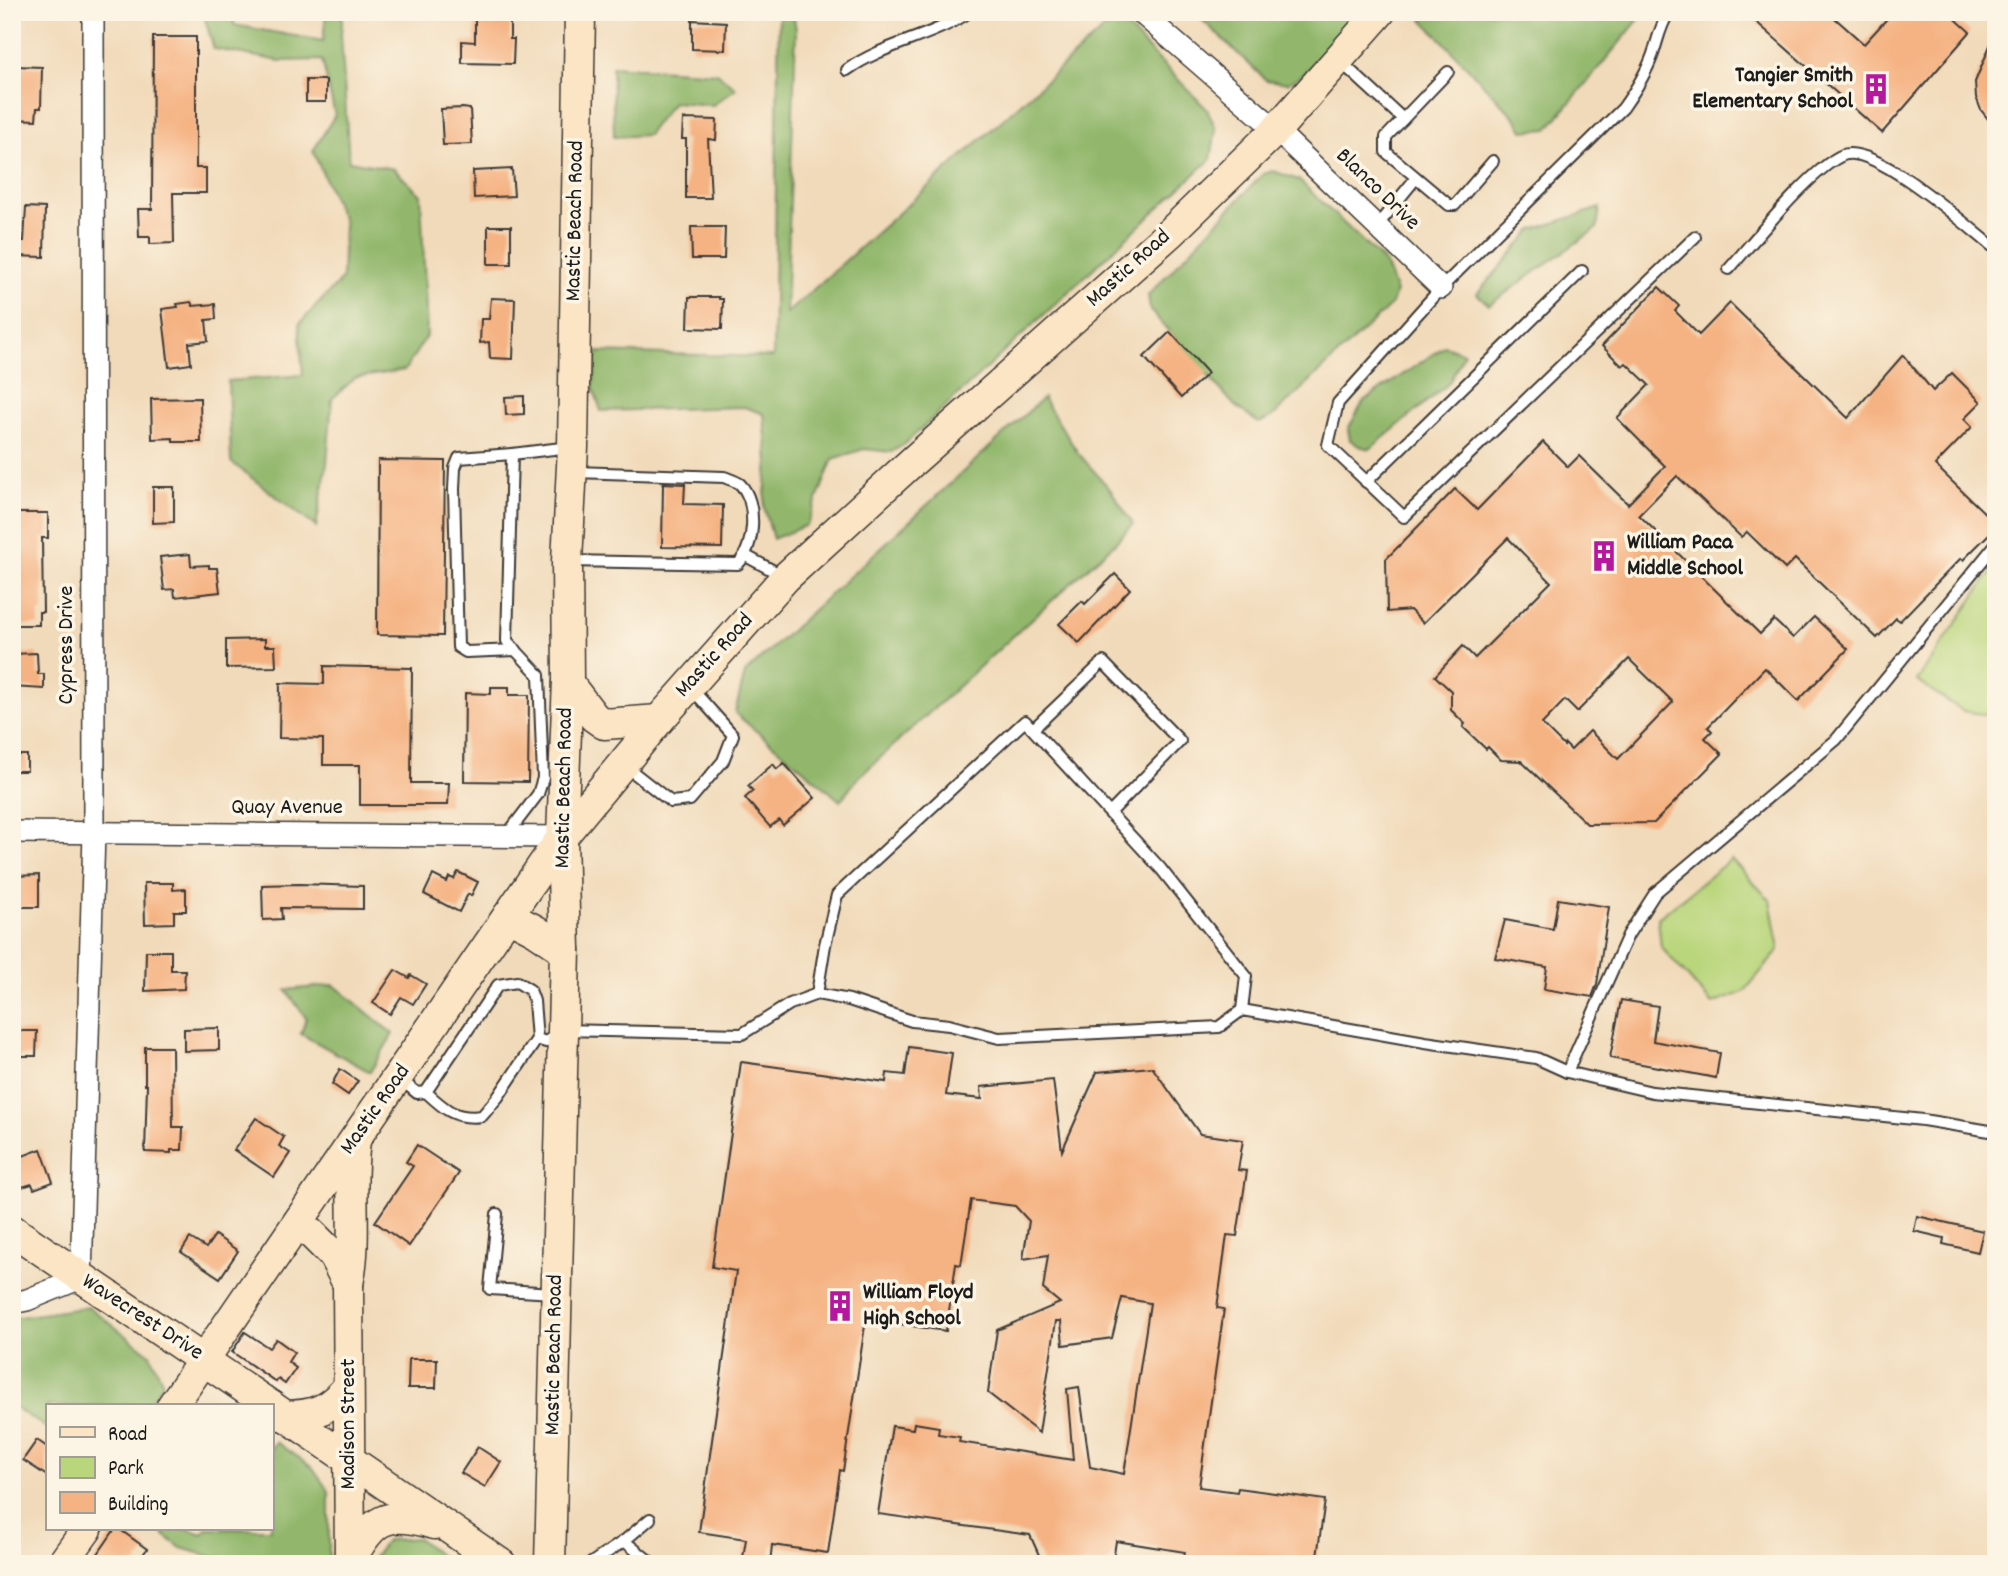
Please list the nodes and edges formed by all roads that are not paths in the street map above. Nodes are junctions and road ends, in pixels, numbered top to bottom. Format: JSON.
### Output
{"nodes":[{"id":1,"x":93,"y":12,"type":"edge"},
{"id":2,"x":580,"y":12,"type":"edge"},
{"id":3,"x":969,"y":12,"type":"edge"},
{"id":4,"x":1140,"y":12,"type":"edge"},
{"id":5,"x":1380,"y":12,"type":"edge"},
{"id":6,"x":1669,"y":12,"type":"edge"},
{"id":7,"x":1338,"y":60,"type":"junction"},
{"id":8,"x":847,"y":70,"type":"dead end"},
{"id":9,"x":1448,"y":72,"type":"dead end"},
{"id":10,"x":1403,"y":119,"type":"junction"},
{"id":11,"x":1276,"y":130,"type":"junction"},
{"id":12,"x":1493,"y":161,"type":"dead end"},
{"id":13,"x":1416,"y":178,"type":"junction"},
{"id":14,"x":1377,"y":226,"type":"junction"},
{"id":15,"x":1695,"y":237,"type":"dead end"},
{"id":16,"x":1996,"y":249,"type":"edge"},
{"id":17,"x":1729,"y":269,"type":"dead end"},
{"id":18,"x":1582,"y":271,"type":"dead end"},
{"id":19,"x":1441,"y":288,"type":"junction"},
{"id":20,"x":512,"y":454,"type":"junction"},
{"id":21,"x":572,"y":459,"type":"junction"},
{"id":22,"x":1366,"y":482,"type":"junction"},
{"id":23,"x":1996,"y":544,"type":"edge"},
{"id":24,"x":746,"y":556,"type":"junction"},
{"id":25,"x":567,"y":561,"type":"junction"},
{"id":26,"x":785,"y":578,"type":"junction"},
{"id":27,"x":516,"y":650,"type":"junction"},
{"id":28,"x":556,"y":678,"type":"junction"},
{"id":29,"x":689,"y":686,"type":"junction"},
{"id":30,"x":659,"y":720,"type":"junction"},
{"id":31,"x":1033,"y":729,"type":"junction"},
{"id":32,"x":621,"y":763,"type":"junction"},
{"id":33,"x":1110,"y":813,"type":"junction"},
{"id":34,"x":12,"y":832,"type":"edge"},
{"id":35,"x":94,"y":833,"type":"junction"},
{"id":36,"x":506,"y":836,"type":"junction"},
{"id":37,"x":562,"y":836,"type":"junction"},
{"id":38,"x":508,"y":916,"type":"junction"},
{"id":39,"x":565,"y":950,"type":"junction"},
{"id":40,"x":817,"y":994,"type":"junction"},
{"id":41,"x":1242,"y":1010,"type":"junction"},
{"id":42,"x":550,"y":1035,"type":"junction"},
{"id":43,"x":1567,"y":1072,"type":"junction"},
{"id":44,"x":398,"y":1078,"type":"junction"},
{"id":45,"x":426,"y":1092,"type":"junction"},
{"id":46,"x":1996,"y":1132,"type":"edge"},
{"id":47,"x":356,"y":1138,"type":"junction"},
{"id":48,"x":497,"y":1214,"type":"dead end"},
{"id":49,"x":299,"y":1221,"type":"junction"},
{"id":50,"x":12,"y":1230,"type":"edge"},
{"id":51,"x":81,"y":1278,"type":"junction"},
{"id":52,"x":348,"y":1284,"type":"junction"},
{"id":53,"x":556,"y":1293,"type":"junction"},
{"id":54,"x":12,"y":1303,"type":"edge"},
{"id":55,"x":205,"y":1360,"type":"junction"},
{"id":56,"x":348,"y":1387,"type":"junction"},
{"id":57,"x":173,"y":1404,"type":"edge"},
{"id":58,"x":269,"y":1404,"type":"edge"},
{"id":59,"x":276,"y":1409,"type":"edge"},
{"id":60,"x":348,"y":1460,"type":"junction"},
{"id":61,"x":650,"y":1519,"type":"dead end"},
{"id":62,"x":445,"y":1527,"type":"junction"},
{"id":63,"x":85,"y":1530,"type":"edge"},
{"id":64,"x":624,"y":1541,"type":"junction"},
{"id":65,"x":350,"y":1563,"type":"edge"},
{"id":66,"x":62,"y":1564,"type":"edge"},
{"id":67,"x":501,"y":1564,"type":"edge"},
{"id":68,"x":550,"y":1564,"type":"edge"},
{"id":69,"x":590,"y":1564,"type":"edge"},
{"id":70,"x":653,"y":1564,"type":"edge"}],
"edges":[{"from":1,"to":35,"type":"street","name":"Cypress Drive"},
{"from":2,"to":21,"type":"street","name":"Mastic Beach Road"},
{"from":3,"to":8,"type":"lane"},
{"from":4,"to":11,"type":"street","name":"Blanco Drive"},
{"from":5,"to":7,"type":"street","name":"Mastic Road"},
{"from":6,"to":19,"type":"lane"},
{"from":7,"to":10,"type":"lane"},
{"from":7,"to":11,"type":"street","name":"Mastic Road"},
{"from":9,"to":10,"type":"lane"},
{"from":10,"to":13,"type":"lane"},
{"from":11,"to":14,"type":"street","name":"Blanco Drive"},
{"from":11,"to":26,"type":"street","name":"Mastic Road"},
{"from":12,"to":13,"type":"lane"},
{"from":13,"to":14,"type":"lane"},
{"from":14,"to":19,"type":"street","name":"Blanco Drive"},
{"from":15,"to":22,"type":"lane"},
{"from":16,"to":17,"type":"lane"},
{"from":18,"to":22,"type":"lane"},
{"from":19,"to":22,"type":"lane"},
{"from":20,"to":21,"type":"lane"},
{"from":20,"to":27,"type":"lane"},
{"from":20,"to":27,"type":"lane"},
{"from":21,"to":24,"type":"lane"},
{"from":21,"to":25,"type":"street","name":"Mastic Beach Road"},
{"from":23,"to":43,"type":"lane"},
{"from":24,"to":25,"type":"lane"},
{"from":24,"to":26,"type":"lane"},
{"from":25,"to":28,"type":"street","name":"Mastic Beach Road"},
{"from":26,"to":29,"type":"street","name":"Mastic Road"},
{"from":27,"to":28,"type":"lane"},
{"from":28,"to":30,"type":"street"},
{"from":28,"to":36,"type":"lane"},
{"from":28,"to":37,"type":"street","name":"Mastic Beach Road"},
{"from":29,"to":30,"type":"street","name":"Mastic Road"},
{"from":29,"to":32,"type":"lane"},
{"from":30,"to":32,"type":"street","name":"Mastic Road"},
{"from":31,"to":33,"type":"lane"},
{"from":31,"to":33,"type":"lane"},
{"from":31,"to":40,"type":"lane"},
{"from":32,"to":37,"type":"street","name":"Mastic Road"},
{"from":33,"to":41,"type":"lane"},
{"from":34,"to":35,"type":"street","name":"Quay Avenue"},
{"from":35,"to":36,"type":"street","name":"Quay Avenue"},
{"from":35,"to":51,"type":"street","name":"Cypress Drive"},
{"from":36,"to":37,"type":"street","name":"Quay Avenue"},
{"from":37,"to":38,"type":"street","name":"Mastic Road"},
{"from":37,"to":39,"type":"street","name":"Mastic Beach Road"},
{"from":38,"to":39,"type":"street"},
{"from":38,"to":44,"type":"street","name":"Mastic Road"},
{"from":39,"to":42,"type":"street","name":"Mastic Beach Road"},
{"from":40,"to":41,"type":"lane"},
{"from":40,"to":42,"type":"lane"},
{"from":41,"to":43,"type":"lane"},
{"from":42,"to":45,"type":"lane"},
{"from":42,"to":45,"type":"lane"},
{"from":42,"to":53,"type":"street","name":"Mastic Beach Road"},
{"from":43,"to":46,"type":"lane"},
{"from":44,"to":45,"type":"lane"},
{"from":44,"to":47,"type":"street","name":"Mastic Road"},
{"from":47,"to":49,"type":"street","name":"Mastic Road"},
{"from":47,"to":52,"type":"street","name":"Madison Street"},
{"from":48,"to":53,"type":"lane"},
{"from":49,"to":52,"type":"street","name":"Madison Street"},
{"from":49,"to":55,"type":"street","name":"Mastic Road"},
{"from":50,"to":51,"type":"street","name":"Wavecrest Drive"},
{"from":51,"to":54,"type":"street"},
{"from":51,"to":55,"type":"street","name":"Wavecrest Drive"},
{"from":52,"to":56,"type":"street","name":"Madison Street"},
{"from":53,"to":68,"type":"street","name":"Mastic Beach Road"},
{"from":55,"to":57,"type":"street","name":"Mastic Road"},
{"from":55,"to":58,"type":"street","name":"Wavecrest Drive"},
{"from":56,"to":59,"type":"street"},
{"from":56,"to":60,"type":"street","name":"Madison Street"},
{"from":59,"to":60,"type":"street","name":"Wavecrest Drive"},
{"from":60,"to":62,"type":"street","name":"Wavecrest Drive"},
{"from":60,"to":65,"type":"street","name":"Madison Street"},
{"from":61,"to":64,"type":"lane"},
{"from":62,"to":65,"type":"street"},
{"from":62,"to":67,"type":"street","name":"Wavecrest Drive"},
{"from":63,"to":66,"type":"street"},
{"from":64,"to":69,"type":"lane"},
{"from":64,"to":70,"type":"lane"}]}
